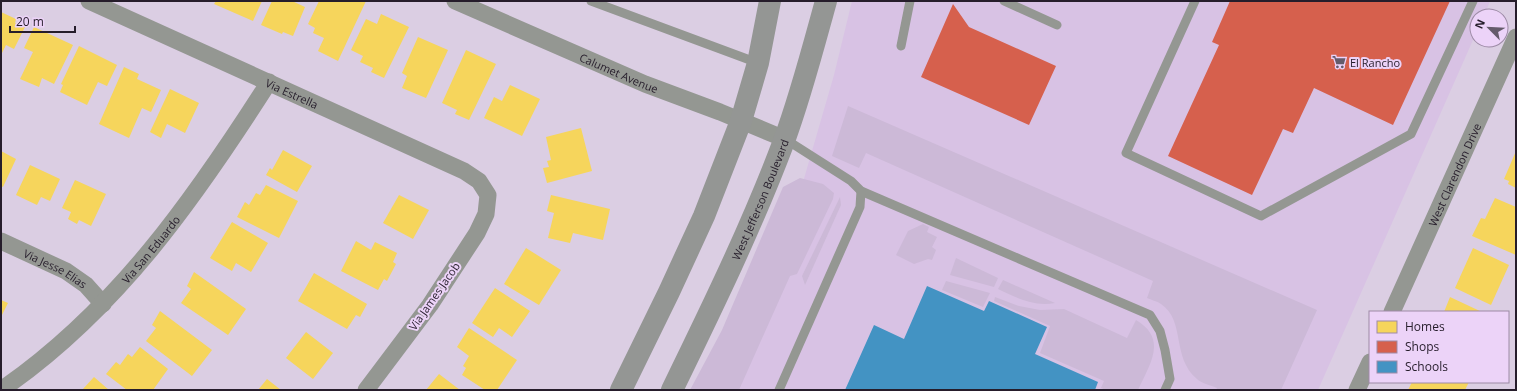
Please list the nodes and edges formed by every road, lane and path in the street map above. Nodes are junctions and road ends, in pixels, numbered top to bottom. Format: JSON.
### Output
{"nodes":[{"id":1,"x":89,"y":1,"type":"edge"},
{"id":2,"x":455,"y":1,"type":"edge"},
{"id":3,"x":591,"y":1,"type":"edge"},
{"id":4,"x":770,"y":1,"type":"edge"},
{"id":5,"x":826,"y":1,"type":"edge"},
{"id":6,"x":910,"y":1,"type":"edge"},
{"id":7,"x":1004,"y":1,"type":"edge"},
{"id":8,"x":1195,"y":1,"type":"edge"},
{"id":9,"x":1473,"y":1,"type":"edge"},
{"id":10,"x":478,"y":6,"type":"edge"},
{"id":11,"x":1057,"y":25,"type":"dead end"},
{"id":12,"x":1516,"y":37,"type":"edge"},
{"id":13,"x":900,"y":46,"type":"dead end"},
{"id":14,"x":758,"y":64,"type":"junction"},
{"id":15,"x":269,"y":82,"type":"junction"},
{"id":16,"x":740,"y":121,"type":"junction"},
{"id":17,"x":785,"y":139,"type":"junction"},
{"id":18,"x":862,"y":190,"type":"junction"},
{"id":19,"x":488,"y":195,"type":"joint"},
{"id":20,"x":1,"y":241,"type":"edge"},
{"id":21,"x":103,"y":304,"type":"junction"},
{"id":22,"x":1392,"y":311,"type":"edge"},
{"id":23,"x":1369,"y":364,"type":"edge"},
{"id":24,"x":1,"y":390,"type":"edge"},
{"id":25,"x":366,"y":390,"type":"edge"},
{"id":26,"x":621,"y":390,"type":"edge"},
{"id":27,"x":672,"y":390,"type":"edge"},
{"id":28,"x":779,"y":390,"type":"edge"},
{"id":29,"x":1165,"y":390,"type":"edge"},
{"id":30,"x":1357,"y":390,"type":"edge"}],
"edges":[{"from":1,"to":15,"type":"street","name":"Via Estrella"},
{"from":2,"to":10,"type":"street","name":"Calumet Avenue"},
{"from":3,"to":14,"type":"lane"},
{"from":4,"to":14,"type":"main road"},
{"from":5,"to":17,"type":"main road","name":"West Jefferson Boulevard"},
{"from":6,"to":13,"type":"lane"},
{"from":7,"to":11,"type":"lane"},
{"from":8,"to":9,"type":"lane"},
{"from":10,"to":16,"type":"street","name":"Calumet Avenue"},
{"from":12,"to":22,"type":"street","name":"West Clarendon Drive"},
{"from":14,"to":16,"type":"main road"},
{"from":15,"to":19,"type":"street","name":"Via Estrella"},
{"from":15,"to":21,"type":"street","name":"Via San Eduardo"},
{"from":16,"to":17,"type":"street","name":"Calumet Avenue"},
{"from":16,"to":26,"type":"main road"},
{"from":17,"to":18,"type":"lane"},
{"from":17,"to":27,"type":"main road","name":"West Jefferson Boulevard"},
{"from":18,"to":28,"type":"lane"},
{"from":18,"to":29,"type":"lane"},
{"from":19,"to":25,"type":"street","name":"Via James Jacob"},
{"from":20,"to":21,"type":"street","name":"Via Jesse Elias"},
{"from":21,"to":24,"type":"street","name":"Via San Eduardo"},
{"from":23,"to":30,"type":"street"}]}
